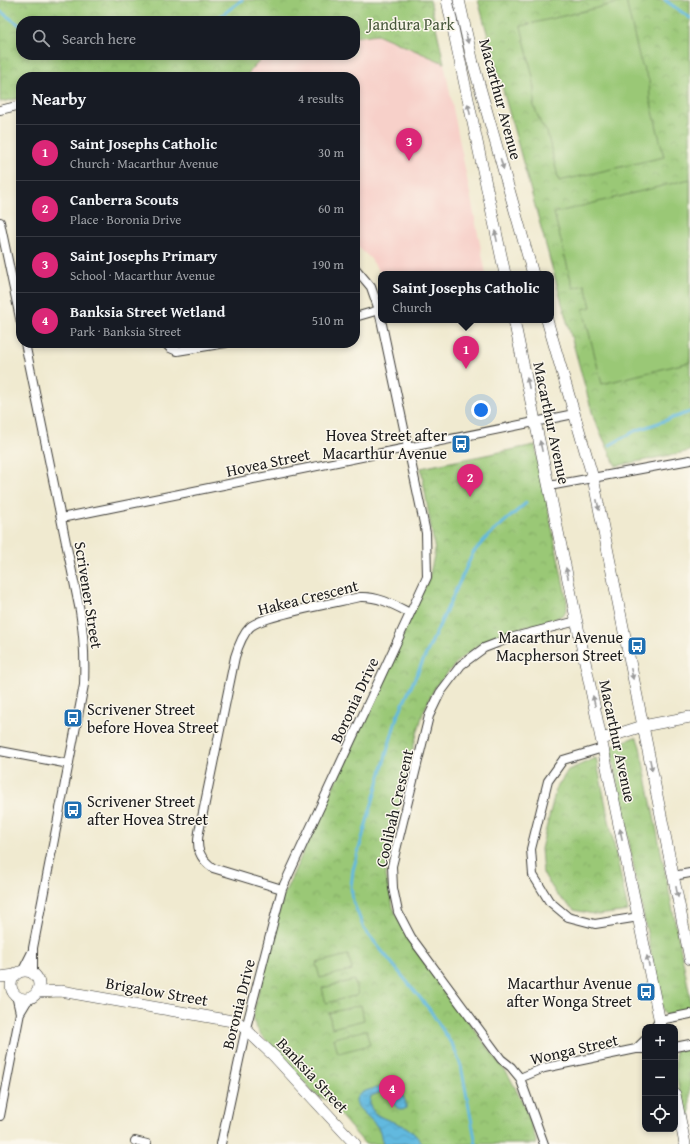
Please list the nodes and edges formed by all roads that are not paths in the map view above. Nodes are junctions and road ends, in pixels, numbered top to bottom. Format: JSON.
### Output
{"nodes":[{"id":1,"x":447,"y":0,"type":"edge"},
{"id":2,"x":460,"y":0,"type":"edge"},
{"id":3,"x":473,"y":63,"type":"junction"},
{"id":4,"x":460,"y":66,"type":"junction"},
{"id":5,"x":16,"y":106,"type":"edge"},
{"id":6,"x":0,"y":110,"type":"edge"},
{"id":7,"x":0,"y":224,"type":"edge"},
{"id":8,"x":503,"y":271,"type":"edge"},
{"id":9,"x":532,"y":271,"type":"edge"},
{"id":10,"x":360,"y":274,"type":"edge"},
{"id":11,"x":16,"y":299,"type":"edge"},
{"id":12,"x":378,"y":307,"type":"edge"},
{"id":13,"x":378,"y":310,"type":"edge"},
{"id":14,"x":360,"y":316,"type":"edge"},
{"id":15,"x":382,"y":323,"type":"edge"},
{"id":16,"x":515,"y":323,"type":"edge"},
{"id":17,"x":548,"y":323,"type":"edge"},
{"id":18,"x":26,"y":348,"type":"edge"},
{"id":19,"x":172,"y":348,"type":"edge"},
{"id":20,"x":195,"y":348,"type":"edge"},
{"id":21,"x":574,"y":414,"type":"junction"},
{"id":22,"x":536,"y":421,"type":"junction"},
{"id":23,"x":408,"y":447,"type":"junction"},
{"id":24,"x":690,"y":460,"type":"edge"},
{"id":25,"x":592,"y":478,"type":"junction"},
{"id":26,"x":549,"y":486,"type":"junction"},
{"id":27,"x":62,"y":518,"type":"junction"},
{"id":28,"x":410,"y":613,"type":"junction"},
{"id":29,"x":577,"y":621,"type":"junction"},
{"id":30,"x":690,"y":717,"type":"edge"},
{"id":31,"x":643,"y":726,"type":"junction"},
{"id":32,"x":602,"y":743,"type":"junction"},
{"id":33,"x":0,"y":751,"type":"edge"},
{"id":34,"x":69,"y":764,"type":"junction"},
{"id":35,"x":690,"y":873,"type":"edge"},
{"id":36,"x":673,"y":876,"type":"junction"},
{"id":37,"x":282,"y":889,"type":"junction"},
{"id":38,"x":638,"y":917,"type":"junction"},
{"id":39,"x":690,"y":959,"type":"edge"},
{"id":40,"x":24,"y":973,"type":"junction"},
{"id":41,"x":0,"y":977,"type":"edge"},
{"id":42,"x":0,"y":980,"type":"edge"},
{"id":43,"x":35,"y":991,"type":"junction"},
{"id":44,"x":14,"y":992,"type":"junction"},
{"id":45,"x":20,"y":1013,"type":"junction"},
{"id":46,"x":690,"y":1014,"type":"edge"},
{"id":47,"x":659,"y":1024,"type":"edge"},
{"id":48,"x":662,"y":1024,"type":"edge"},
{"id":49,"x":246,"y":1028,"type":"junction"},
{"id":50,"x":642,"y":1043,"type":"edge"},
{"id":51,"x":690,"y":1044,"type":"edge"},
{"id":52,"x":678,"y":1046,"type":"edge"},
{"id":53,"x":636,"y":1049,"type":"junction"},
{"id":54,"x":642,"y":1049,"type":"edge"},
{"id":55,"x":520,"y":1078,"type":"junction"},
{"id":56,"x":675,"y":1096,"type":"edge"},
{"id":57,"x":0,"y":1115,"type":"edge"},
{"id":58,"x":135,"y":1142,"type":"dead end"},
{"id":59,"x":147,"y":1144,"type":"edge"},
{"id":60,"x":220,"y":1144,"type":"edge"},
{"id":61,"x":356,"y":1144,"type":"edge"},
{"id":62,"x":544,"y":1144,"type":"edge"},
{"id":63,"x":685,"y":1144,"type":"edge"}],
"edges":[{"from":1,"to":4,"type":"main road","name":"Macarthur Avenue"},
{"from":2,"to":3,"type":"main road","name":"Macarthur Avenue","one_way":true},
{"from":3,"to":4,"type":"main road"},
{"from":3,"to":9,"type":"main road","name":"Macarthur Avenue","one_way":true},
{"from":8,"to":4,"type":"main road","name":"Macarthur Avenue","one_way":true},
{"from":5,"to":6,"type":"street"},
{"from":7,"to":11,"type":"street"},
{"from":10,"to":12,"type":"street","name":"Boronia Drive"},
{"from":13,"to":14,"type":"street"},
{"from":15,"to":23,"type":"street","name":"Boronia Drive"},
{"from":22,"to":16,"type":"main road","name":"Macarthur Avenue","one_way":true},
{"from":17,"to":21,"type":"main road","name":"Macarthur Avenue"},
{"from":18,"to":27,"type":"street","name":"Scrivener Street"},
{"from":19,"to":20,"type":"street"},
{"from":21,"to":22,"type":"street","name":"Hovea Street"},
{"from":21,"to":25,"type":"main road","name":"Macarthur Avenue"},
{"from":22,"to":23,"type":"street","name":"Hovea Street"},
{"from":26,"to":22,"type":"main road","name":"Macarthur Avenue","one_way":true},
{"from":23,"to":27,"type":"street","name":"Hovea Street"},
{"from":23,"to":28,"type":"street","name":"Boronia Drive"},
{"from":24,"to":25,"type":"street"},
{"from":25,"to":26,"type":"street"},
{"from":25,"to":31,"type":"main road","name":"Macarthur Avenue","one_way":true},
{"from":29,"to":26,"type":"main road","name":"Macarthur Avenue","one_way":true},
{"from":27,"to":34,"type":"street","name":"Scrivener Street"},
{"from":28,"to":37,"type":"street","name":"Boronia Drive"},
{"from":28,"to":37,"type":"street","name":"Hakea Crescent"},
{"from":32,"to":29,"type":"main road","name":"Macarthur Avenue","one_way":true},
{"from":29,"to":55,"type":"street","name":"Coolibah Crescent"},
{"from":30,"to":31,"type":"main road"},
{"from":31,"to":32,"type":"main road"},
{"from":31,"to":36,"type":"main road","name":"Macarthur Avenue","one_way":true},
{"from":38,"to":32,"type":"main road","name":"Macarthur Avenue","one_way":true},
{"from":32,"to":38,"type":"street"},
{"from":33,"to":34,"type":"street"},
{"from":34,"to":40,"type":"street","name":"Scrivener Street"},
{"from":35,"to":36,"type":"street"},
{"from":36,"to":39,"type":"main road","name":"Macarthur Avenue","one_way":true},
{"from":37,"to":49,"type":"street","name":"Boronia Drive"},
{"from":47,"to":38,"type":"main road","name":"Macarthur Avenue","one_way":true},
{"from":40,"to":41,"type":"main road"},
{"from":40,"to":43,"type":"main road"},
{"from":40,"to":44,"type":"main road"},
{"from":42,"to":44,"type":"main road"},
{"from":43,"to":44,"type":"main road","name":"Brigalow Street"},
{"from":43,"to":45,"type":"street"},
{"from":43,"to":49,"type":"main road","name":"Brigalow Street"},
{"from":44,"to":45,"type":"street"},
{"from":45,"to":57,"type":"street"},
{"from":46,"to":48,"type":"street"},
{"from":49,"to":60,"type":"street","name":"Boronia Drive"},
{"from":49,"to":61,"type":"main road","name":"Banksia Street"},
{"from":50,"to":53,"type":"street","name":"Wonga Street"},
{"from":51,"to":52,"type":"street"},
{"from":53,"to":54,"type":"street","name":"Wonga Street"},
{"from":53,"to":55,"type":"street","name":"Wonga Street"},
{"from":55,"to":62,"type":"street","name":"Coolibah Crescent"},
{"from":56,"to":63,"type":"main road"},
{"from":58,"to":59,"type":"street"}]}
